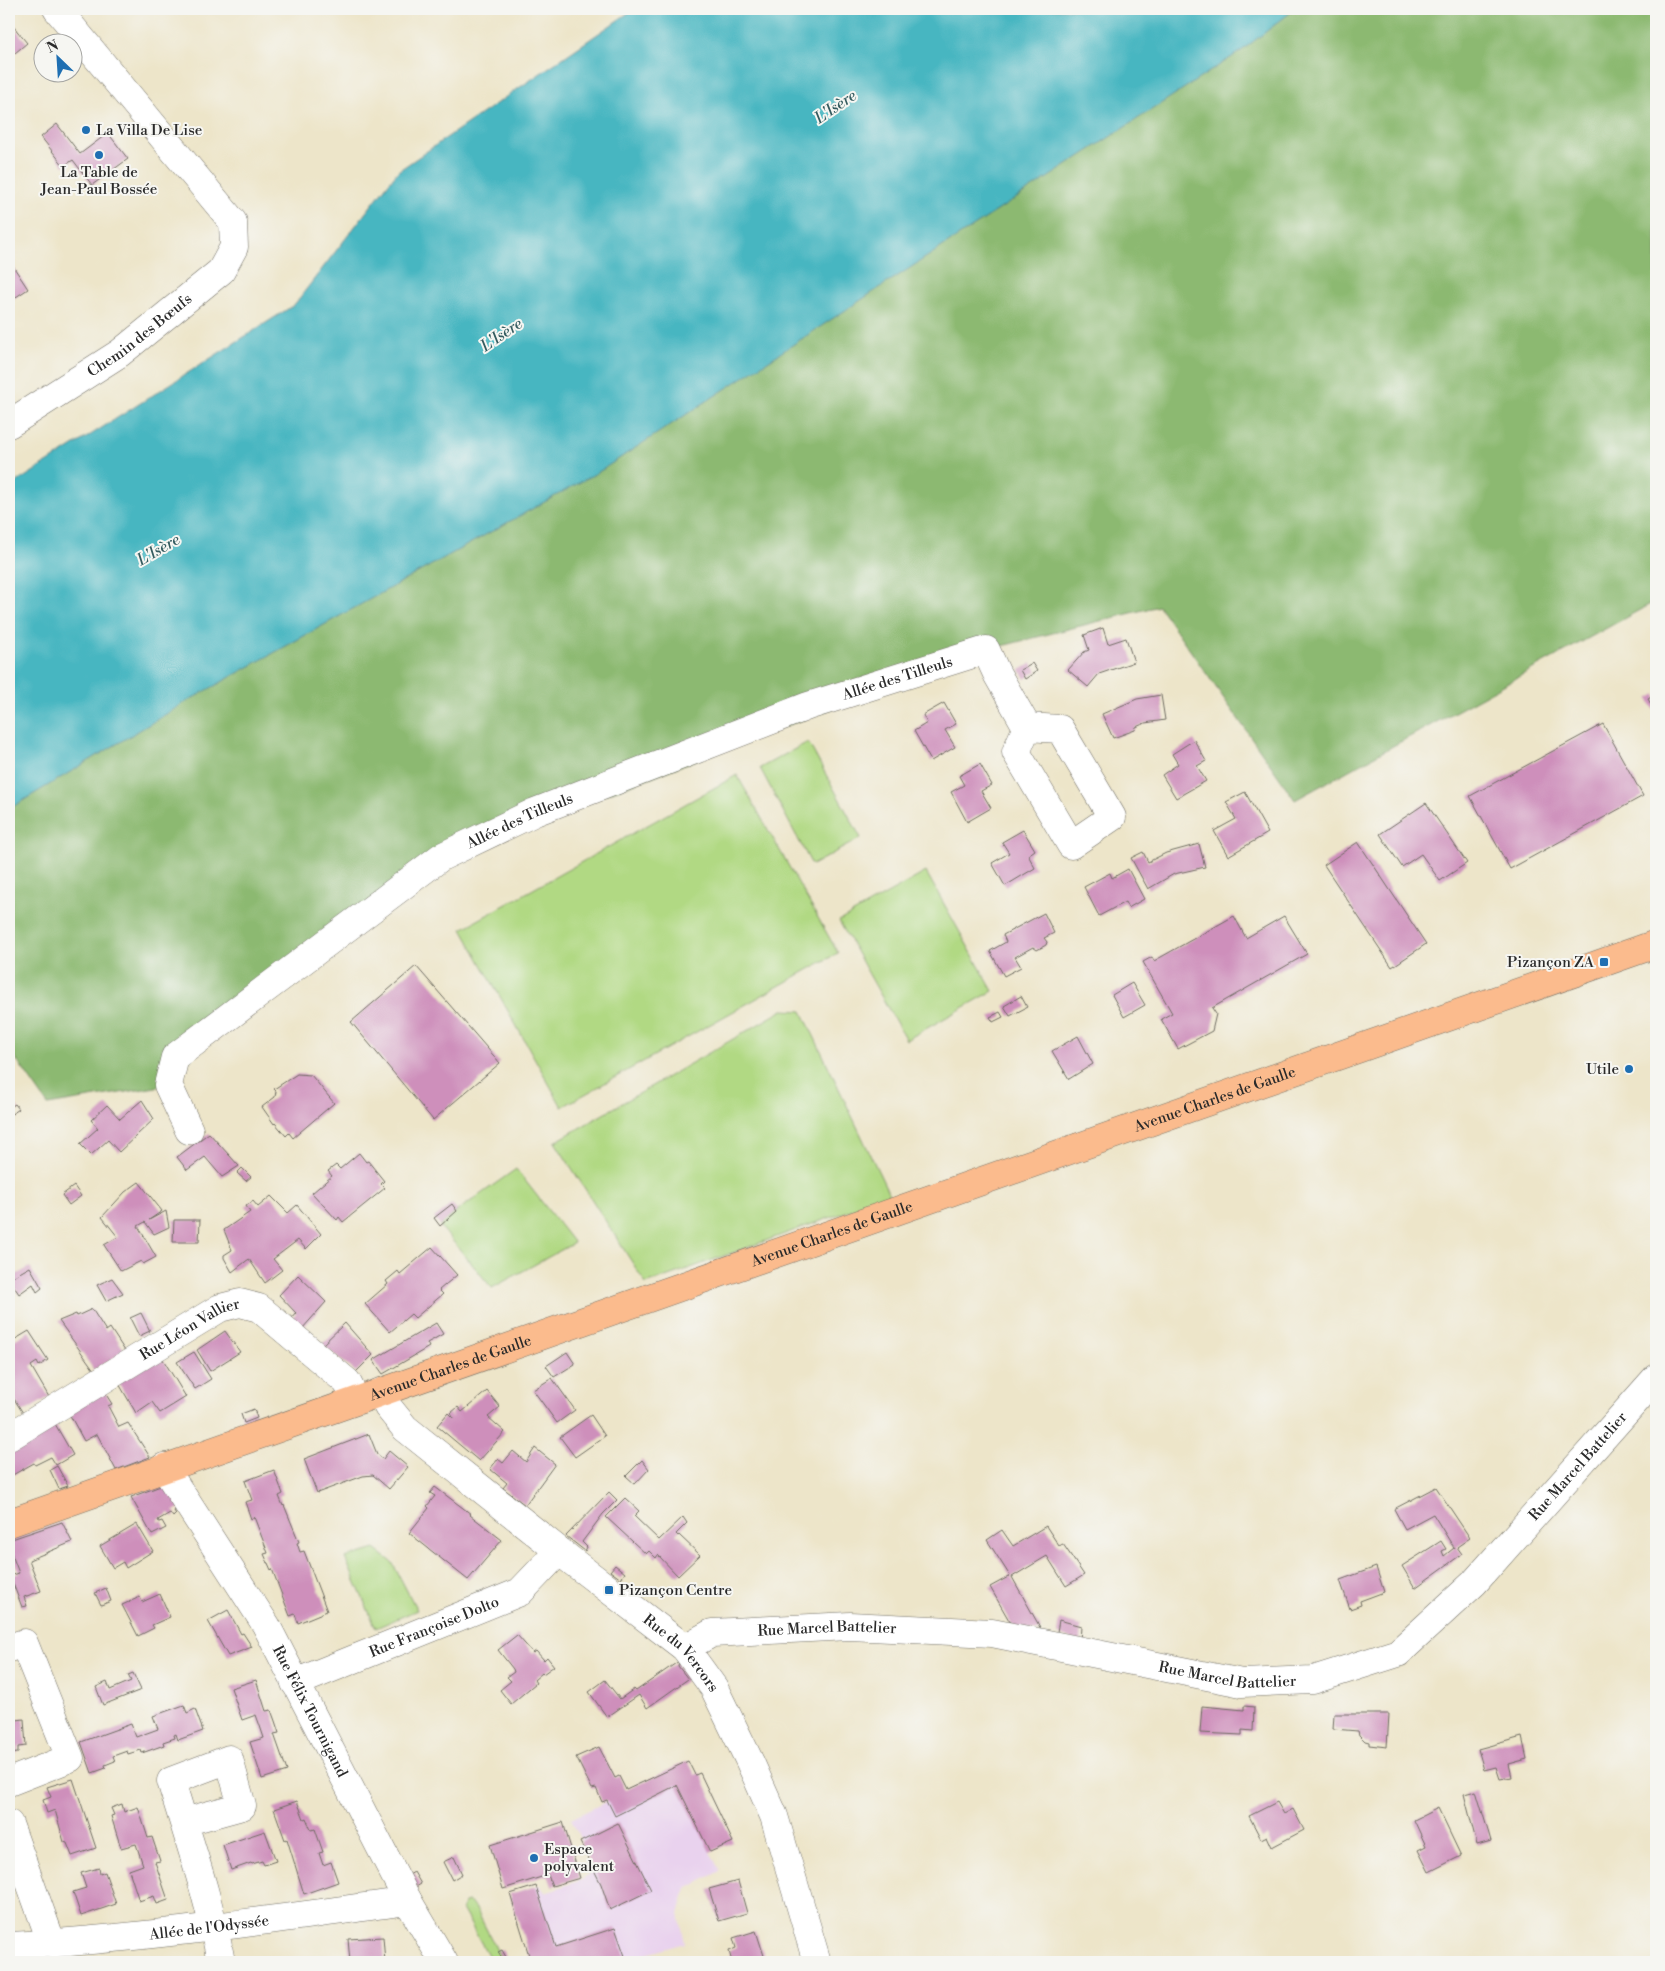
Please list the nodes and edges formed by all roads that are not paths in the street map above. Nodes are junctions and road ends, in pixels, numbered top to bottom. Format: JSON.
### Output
{"nodes":[{"id":1,"x":56,"y":9,"type":"edge"},
{"id":2,"x":9,"y":424,"type":"edge"},
{"id":3,"x":1027,"y":727,"type":"dead end"},
{"id":4,"x":1656,"y":944,"type":"edge"},
{"id":5,"x":189,"y":1130,"type":"dead end"},
{"id":6,"x":1656,"y":1378,"type":"edge"},
{"id":7,"x":368,"y":1396,"type":"junction"},
{"id":8,"x":9,"y":1437,"type":"edge"},
{"id":9,"x":164,"y":1467,"type":"junction"},
{"id":10,"x":9,"y":1523,"type":"edge"},
{"id":11,"x":559,"y":1550,"type":"junction"},
{"id":12,"x":9,"y":1648,"type":"edge"},
{"id":13,"x":685,"y":1648,"type":"junction"},
{"id":14,"x":295,"y":1683,"type":"junction"},
{"id":15,"x":9,"y":1782,"type":"edge"},
{"id":16,"x":184,"y":1822,"type":"dead end"},
{"id":17,"x":9,"y":1824,"type":"edge"},
{"id":18,"x":408,"y":1901,"type":"junction"},
{"id":19,"x":215,"y":1928,"type":"junction"},
{"id":20,"x":52,"y":1944,"type":"junction"},
{"id":21,"x":9,"y":1946,"type":"edge"},
{"id":22,"x":221,"y":1962,"type":"edge"},
{"id":23,"x":444,"y":1962,"type":"edge"},
{"id":24,"x":817,"y":1962,"type":"edge"}],
"edges":[{"from":1,"to":2,"type":"street","name":"Chemin des Bœufs"},
{"from":3,"to":5,"type":"street","name":"Allée des Tilleuls"},
{"from":4,"to":7,"type":"main road","name":"Avenue Charles de Gaulle"},
{"from":6,"to":13,"type":"street","name":"Rue Marcel Battelier"},
{"from":7,"to":8,"type":"street","name":"Rue Léon Vallier"},
{"from":7,"to":9,"type":"main road","name":"Avenue Charles de Gaulle"},
{"from":7,"to":11,"type":"street","name":"Rue du Vercors"},
{"from":9,"to":10,"type":"main road","name":"Avenue Charles de Gaulle"},
{"from":9,"to":14,"type":"street","name":"Rue Félix Tournigand"},
{"from":11,"to":13,"type":"street","name":"Rue du Vercors"},
{"from":11,"to":14,"type":"street","name":"Rue Françoise Dolto"},
{"from":12,"to":15,"type":"street"},
{"from":13,"to":24,"type":"street","name":"Rue du Vercors"},
{"from":14,"to":18,"type":"street","name":"Rue Félix Tournigand"},
{"from":16,"to":19,"type":"street"},
{"from":17,"to":20,"type":"street"},
{"from":18,"to":19,"type":"street","name":"Allée de l'Odyssée"},
{"from":18,"to":23,"type":"street","name":"Rue Félix Tournigand"},
{"from":19,"to":20,"type":"street","name":"Allée de l'Odyssée"},
{"from":19,"to":22,"type":"street"},
{"from":20,"to":21,"type":"street","name":"Allée de l'Odyssée"}]}
